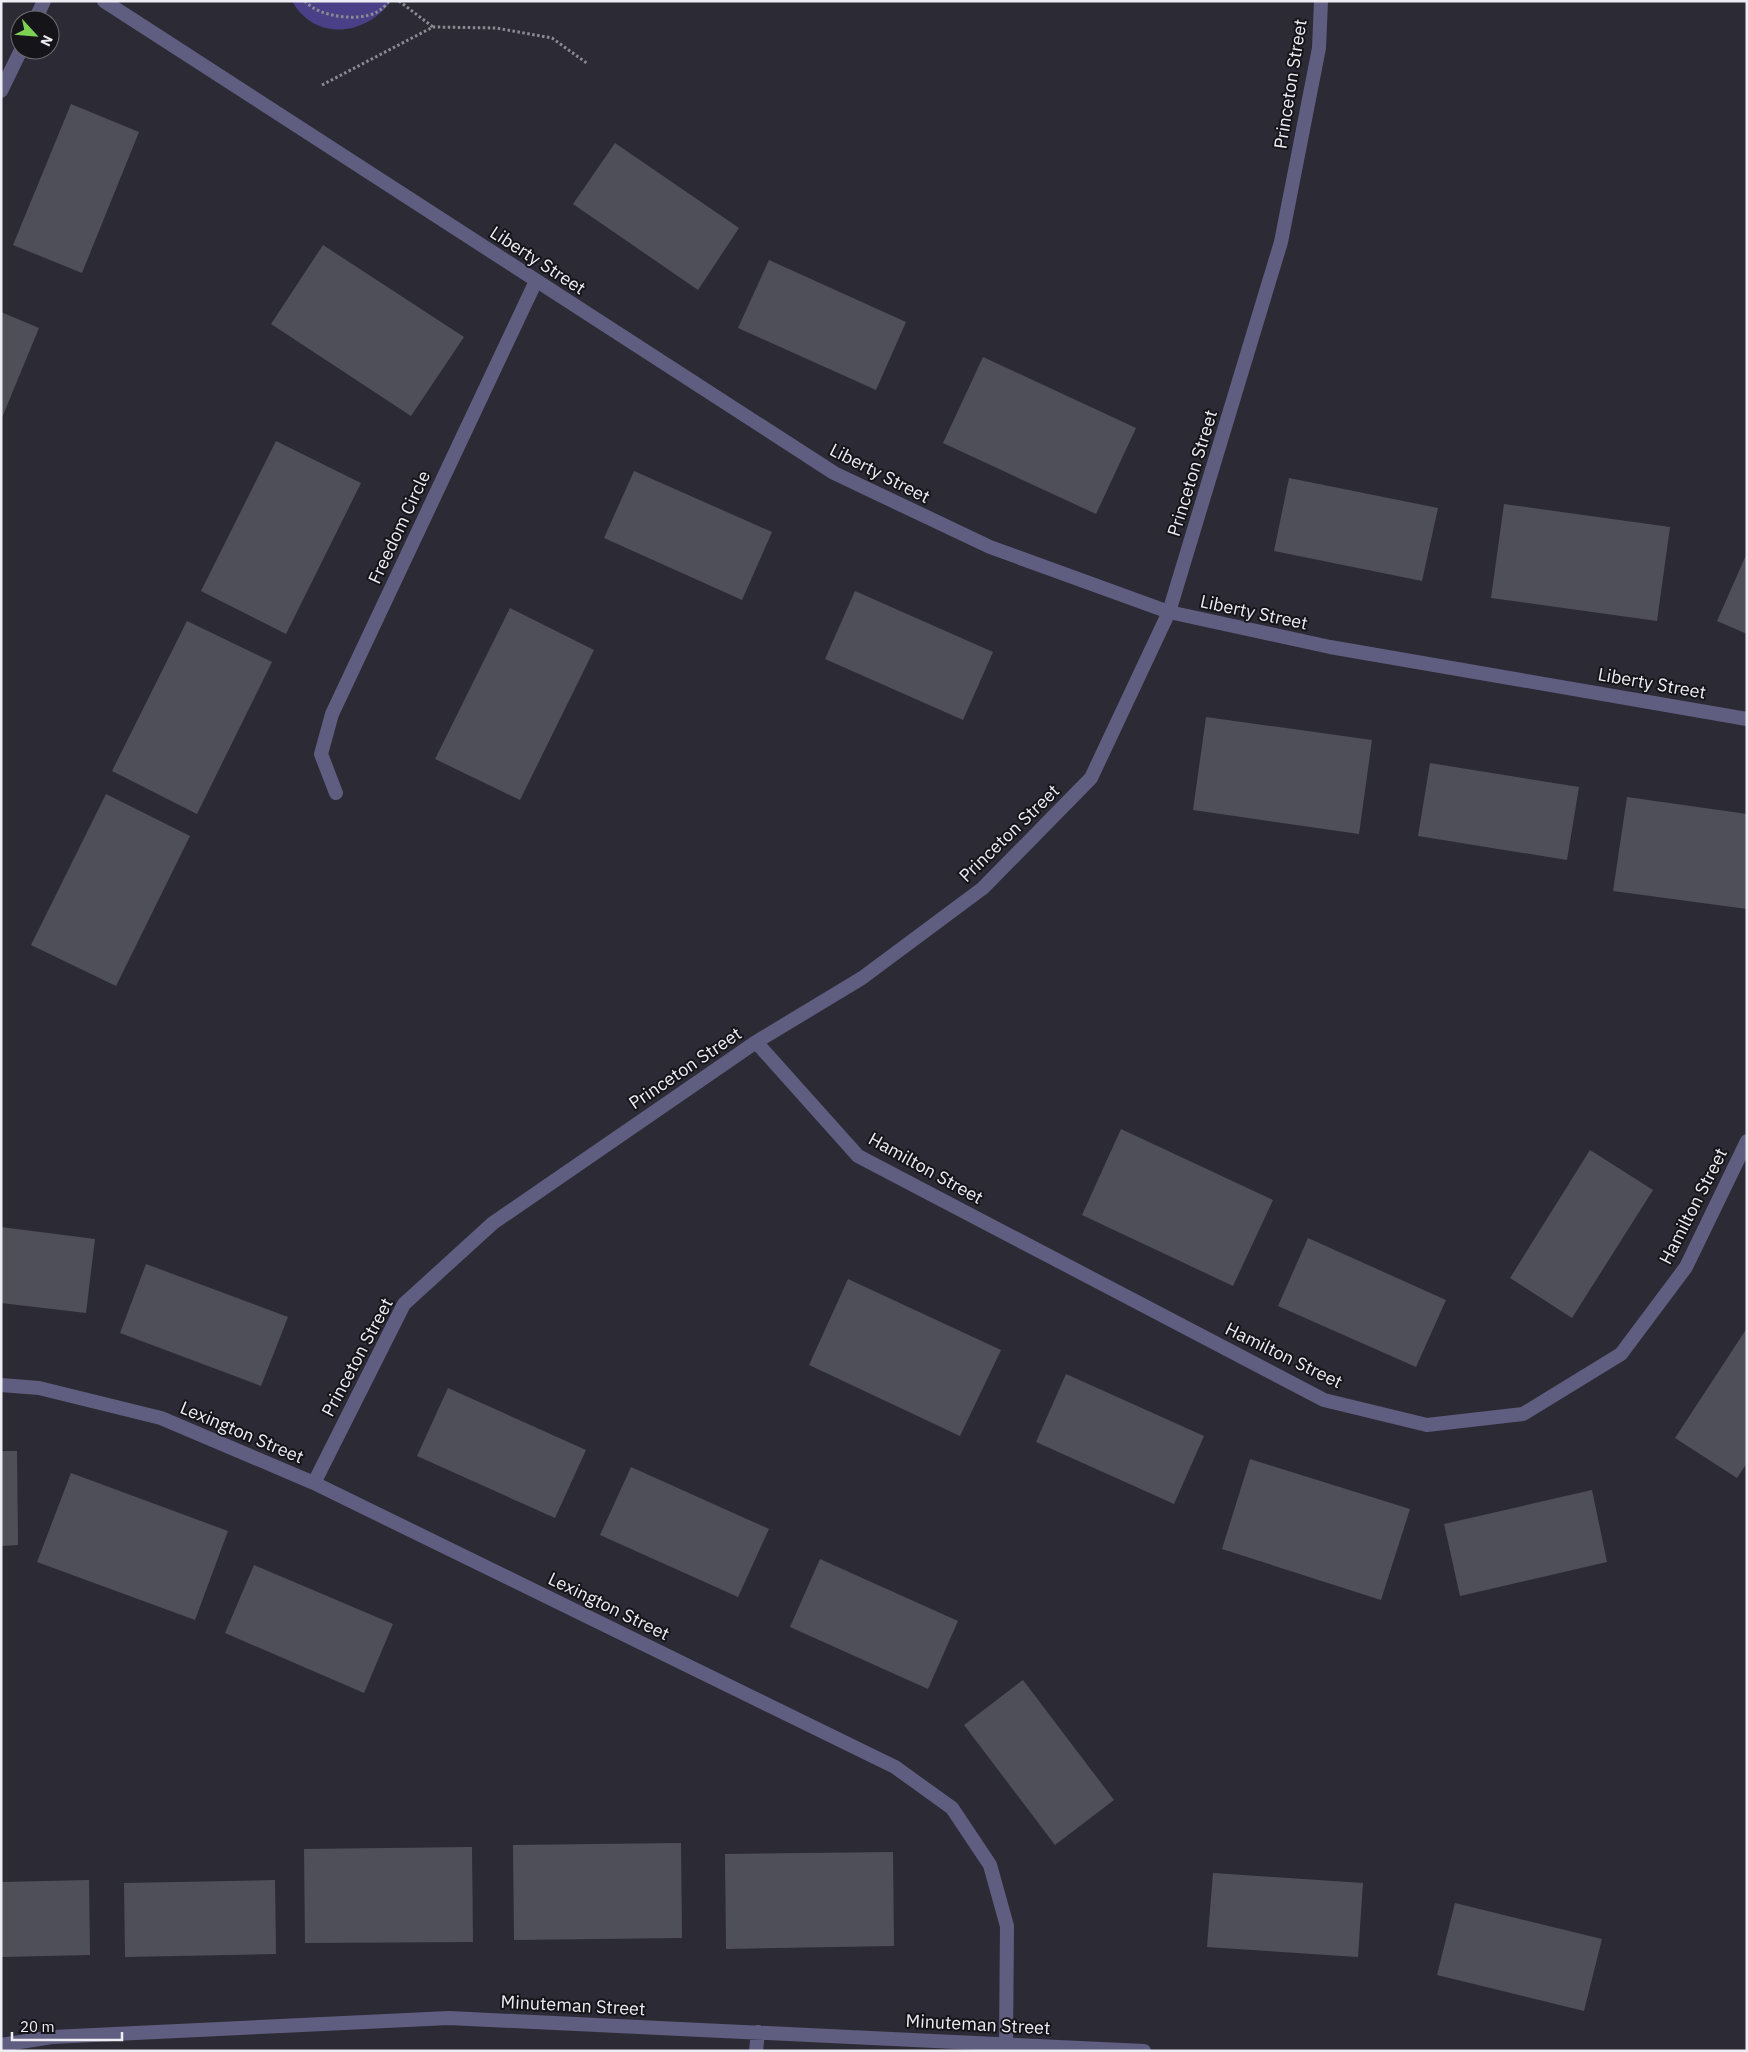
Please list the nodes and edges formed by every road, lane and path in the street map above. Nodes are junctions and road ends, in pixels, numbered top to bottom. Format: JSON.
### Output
{"nodes":[{"id":1,"x":104,"y":1,"type":"edge"},
{"id":2,"x":305,"y":1,"type":"edge"},
{"id":3,"x":389,"y":1,"type":"edge"},
{"id":4,"x":399,"y":1,"type":"edge"},
{"id":5,"x":1321,"y":1,"type":"edge"},
{"id":6,"x":433,"y":27,"type":"junction"},
{"id":7,"x":16,"y":60,"type":"edge"},
{"id":8,"x":588,"y":64,"type":"dead end"},
{"id":9,"x":322,"y":86,"type":"dead end"},
{"id":10,"x":1,"y":91,"type":"edge"},
{"id":11,"x":536,"y":281,"type":"junction"},
{"id":12,"x":1169,"y":612,"type":"junction"},
{"id":13,"x":1747,"y":719,"type":"edge"},
{"id":14,"x":336,"y":793,"type":"dead end"},
{"id":15,"x":756,"y":1042,"type":"junction"},
{"id":16,"x":1747,"y":1141,"type":"edge"},
{"id":17,"x":1,"y":1385,"type":"edge"},
{"id":18,"x":314,"y":1483,"type":"junction"},
{"id":19,"x":758,"y":2032,"type":"junction"},
{"id":20,"x":1006,"y":2044,"type":"junction"},
{"id":21,"x":1,"y":2045,"type":"edge"},
{"id":22,"x":756,"y":2051,"type":"edge"},
{"id":23,"x":1144,"y":2051,"type":"edge"}],
"edges":[{"from":1,"to":11,"type":"street","name":"Liberty Street"},
{"from":2,"to":3,"type":"path"},
{"from":4,"to":6,"type":"path"},
{"from":5,"to":12,"type":"street","name":"Princeton Street"},
{"from":6,"to":8,"type":"path"},
{"from":6,"to":9,"type":"path"},
{"from":7,"to":10,"type":"street"},
{"from":11,"to":12,"type":"street","name":"Liberty Street"},
{"from":11,"to":14,"type":"street","name":"Freedom Circle"},
{"from":12,"to":13,"type":"street","name":"Liberty Street"},
{"from":12,"to":15,"type":"street","name":"Princeton Street"},
{"from":15,"to":16,"type":"street","name":"Hamilton Street"},
{"from":15,"to":18,"type":"street","name":"Princeton Street"},
{"from":17,"to":18,"type":"street","name":"Lexington Street"},
{"from":18,"to":20,"type":"street","name":"Lexington Street"},
{"from":19,"to":20,"type":"street","name":"Minuteman Street"},
{"from":19,"to":21,"type":"street","name":"Minuteman Street"},
{"from":19,"to":22,"type":"street"},
{"from":20,"to":23,"type":"street","name":"Minuteman Street"}]}
